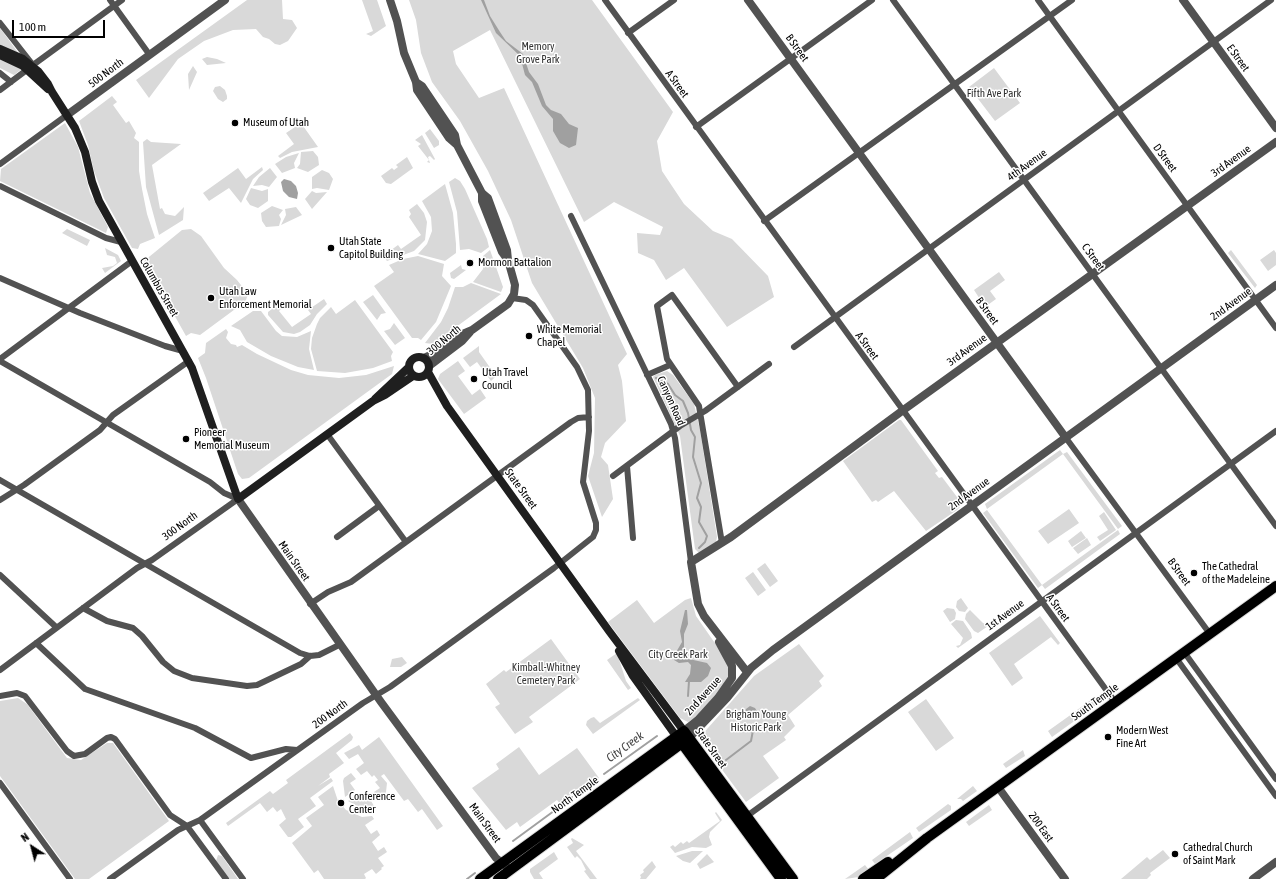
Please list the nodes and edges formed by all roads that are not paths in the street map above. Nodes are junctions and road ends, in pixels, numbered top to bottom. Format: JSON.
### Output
{"nodes":[{"id":1,"x":110,"y":0,"type":"edge"},
{"id":2,"x":122,"y":0,"type":"edge"},
{"id":3,"x":225,"y":0,"type":"edge"},
{"id":4,"x":390,"y":0,"type":"edge"},
{"id":5,"x":604,"y":0,"type":"edge"},
{"id":6,"x":674,"y":0,"type":"edge"},
{"id":7,"x":748,"y":0,"type":"edge"},
{"id":8,"x":872,"y":0,"type":"edge"},
{"id":9,"x":893,"y":0,"type":"edge"},
{"id":10,"x":1038,"y":0,"type":"edge"},
{"id":11,"x":1072,"y":0,"type":"edge"},
{"id":12,"x":1183,"y":0,"type":"edge"},
{"id":13,"x":1271,"y":0,"type":"edge"},
{"id":14,"x":114,"y":6,"type":"junction"},
{"id":15,"x":1050,"y":16,"type":"junction"},
{"id":16,"x":0,"y":23,"type":"edge"},
{"id":17,"x":628,"y":33,"type":"junction"},
{"id":18,"x":1213,"y":42,"type":"junction"},
{"id":19,"x":0,"y":49,"type":"edge"},
{"id":20,"x":149,"y":54,"type":"junction"},
{"id":21,"x":0,"y":55,"type":"edge"},
{"id":22,"x":791,"y":59,"type":"junction"},
{"id":23,"x":30,"y":67,"type":"junction"},
{"id":24,"x":0,"y":73,"type":"edge"},
{"id":25,"x":11,"y":82,"type":"junction"},
{"id":26,"x":955,"y":85,"type":"junction"},
{"id":27,"x":0,"y":90,"type":"edge"},
{"id":28,"x":1119,"y":111,"type":"junction"},
{"id":29,"x":67,"y":115,"type":"junction"},
{"id":30,"x":696,"y":127,"type":"junction"},
{"id":31,"x":1276,"y":128,"type":"edge"},
{"id":32,"x":1276,"y":142,"type":"edge"},
{"id":33,"x":859,"y":153,"type":"junction"},
{"id":34,"x":0,"y":164,"type":"edge"},
{"id":35,"x":1024,"y":180,"type":"junction"},
{"id":36,"x":0,"y":186,"type":"edge"},
{"id":37,"x":1187,"y":206,"type":"junction"},
{"id":38,"x":571,"y":216,"type":"dead end"},
{"id":39,"x":764,"y":221,"type":"junction"},
{"id":40,"x":121,"y":242,"type":"junction"},
{"id":41,"x":929,"y":249,"type":"junction"},
{"id":42,"x":132,"y":261,"type":"junction"},
{"id":43,"x":1093,"y":274,"type":"junction"},
{"id":44,"x":0,"y":278,"type":"edge"},
{"id":45,"x":1276,"y":285,"type":"edge"},
{"id":46,"x":512,"y":298,"type":"junction"},
{"id":47,"x":1255,"y":300,"type":"junction"},
{"id":48,"x":69,"y":308,"type":"junction"},
{"id":49,"x":834,"y":318,"type":"junction"},
{"id":50,"x":1276,"y":328,"type":"edge"},
{"id":51,"x":472,"y":330,"type":"junction"},
{"id":52,"x":997,"y":343,"type":"junction"},
{"id":53,"x":794,"y":347,"type":"dead end"},
{"id":54,"x":183,"y":351,"type":"junction"},
{"id":55,"x":424,"y":358,"type":"junction"},
{"id":56,"x":0,"y":360,"type":"edge"},
{"id":57,"x":189,"y":361,"type":"junction"},
{"id":58,"x":769,"y":364,"type":"dead end"},
{"id":59,"x":670,"y":365,"type":"junction"},
{"id":60,"x":408,"y":368,"type":"junction"},
{"id":61,"x":428,"y":369,"type":"junction"},
{"id":62,"x":1162,"y":369,"type":"junction"},
{"id":63,"x":647,"y":375,"type":"junction"},
{"id":64,"x":417,"y":376,"type":"junction"},
{"id":65,"x":738,"y":386,"type":"junction"},
{"id":66,"x":443,"y":400,"type":"junction"},
{"id":67,"x":373,"y":401,"type":"junction"},
{"id":68,"x":902,"y":411,"type":"junction"},
{"id":69,"x":700,"y":414,"type":"junction"},
{"id":70,"x":589,"y":417,"type":"junction"},
{"id":71,"x":106,"y":424,"type":"junction"},
{"id":72,"x":673,"y":431,"type":"junction"},
{"id":73,"x":1276,"y":431,"type":"edge"},
{"id":74,"x":327,"y":434,"type":"junction"},
{"id":75,"x":1066,"y":438,"type":"junction"},
{"id":76,"x":1231,"y":464,"type":"junction"},
{"id":77,"x":627,"y":466,"type":"junction"},
{"id":78,"x":497,"y":475,"type":"junction"},
{"id":79,"x":613,"y":476,"type":"dead end"},
{"id":80,"x":0,"y":480,"type":"edge"},
{"id":81,"x":17,"y":490,"type":"junction"},
{"id":82,"x":238,"y":499,"type":"junction"},
{"id":83,"x":0,"y":500,"type":"edge"},
{"id":84,"x":972,"y":505,"type":"junction"},
{"id":85,"x":379,"y":506,"type":"junction"},
{"id":86,"x":1276,"y":526,"type":"edge"},
{"id":87,"x":1136,"y":533,"type":"junction"},
{"id":88,"x":337,"y":537,"type":"dead end"},
{"id":89,"x":633,"y":538,"type":"dead end"},
{"id":90,"x":406,"y":542,"type":"junction"},
{"id":91,"x":722,"y":543,"type":"junction"},
{"id":92,"x":691,"y":562,"type":"junction"},
{"id":93,"x":560,"y":563,"type":"junction"},
{"id":94,"x":146,"y":564,"type":"junction"},
{"id":95,"x":0,"y":575,"type":"edge"},
{"id":96,"x":1276,"y":586,"type":"edge"},
{"id":97,"x":1041,"y":601,"type":"junction"},
{"id":98,"x":310,"y":604,"type":"junction"},
{"id":99,"x":83,"y":608,"type":"junction"},
{"id":100,"x":56,"y":627,"type":"junction"},
{"id":101,"x":715,"y":630,"type":"junction"},
{"id":102,"x":1210,"y":634,"type":"junction"},
{"id":103,"x":36,"y":643,"type":"junction"},
{"id":104,"x":339,"y":645,"type":"junction"},
{"id":105,"x":1180,"y":655,"type":"junction"},
{"id":106,"x":310,"y":656,"type":"junction"},
{"id":107,"x":0,"y":670,"type":"edge"},
{"id":108,"x":747,"y":672,"type":"junction"},
{"id":109,"x":733,"y":674,"type":"joint"},
{"id":110,"x":376,"y":695,"type":"junction"},
{"id":111,"x":0,"y":696,"type":"edge"},
{"id":112,"x":1115,"y":702,"type":"junction"},
{"id":113,"x":683,"y":737,"type":"junction"},
{"id":114,"x":297,"y":750,"type":"junction"},
{"id":115,"x":1276,"y":779,"type":"edge"},
{"id":116,"x":0,"y":783,"type":"edge"},
{"id":117,"x":998,"y":787,"type":"junction"},
{"id":118,"x":1276,"y":796,"type":"edge"},
{"id":119,"x":747,"y":816,"type":"junction"},
{"id":120,"x":200,"y":820,"type":"junction"},
{"id":121,"x":187,"y":826,"type":"junction"},
{"id":122,"x":927,"y":838,"type":"junction"},
{"id":123,"x":1276,"y":862,"type":"edge"},
{"id":124,"x":501,"y":869,"type":"edge"},
{"id":125,"x":70,"y":879,"type":"edge"},
{"id":126,"x":110,"y":879,"type":"edge"},
{"id":127,"x":226,"y":879,"type":"edge"},
{"id":128,"x":243,"y":879,"type":"edge"},
{"id":129,"x":480,"y":879,"type":"edge"},
{"id":130,"x":780,"y":879,"type":"edge"},
{"id":131,"x":793,"y":879,"type":"edge"},
{"id":132,"x":863,"y":879,"type":"edge"},
{"id":133,"x":876,"y":879,"type":"edge"},
{"id":134,"x":1065,"y":879,"type":"edge"},
{"id":135,"x":1253,"y":879,"type":"edge"}],
"edges":[{"from":1,"to":14,"type":"street"},
{"from":2,"to":14,"type":"street"},
{"from":3,"to":20,"type":"street","name":"500 North"},
{"from":4,"to":46,"type":"street"},
{"from":5,"to":17,"type":"street","name":"A Street"},
{"from":6,"to":17,"type":"street"},
{"from":7,"to":22,"type":"street","name":"B Street"},
{"from":8,"to":22,"type":"street"},
{"from":9,"to":26,"type":"street","name":"C Street"},
{"from":10,"to":15,"type":"street","name":"D Street"},
{"from":11,"to":15,"type":"street"},
{"from":12,"to":18,"type":"street","name":"E Street"},
{"from":13,"to":18,"type":"street","name":"4th Avenue"},
{"from":14,"to":20,"type":"street"},
{"from":14,"to":23,"type":"street"},
{"from":15,"to":26,"type":"street"},
{"from":15,"to":28,"type":"street","name":"D Street"},
{"from":16,"to":23,"type":"street","name":"Columbus Street"},
{"from":17,"to":30,"type":"street","name":"A Street"},
{"from":18,"to":28,"type":"street","name":"4th Avenue"},
{"from":18,"to":31,"type":"street","name":"E Street"},
{"from":19,"to":23,"type":"main road"},
{"from":20,"to":29,"type":"street","name":"500 North"},
{"from":21,"to":23,"type":"main road"},
{"from":22,"to":30,"type":"street"},
{"from":22,"to":33,"type":"street","name":"B Street"},
{"from":23,"to":25,"type":"street"},
{"from":23,"to":29,"type":"main road","name":"Columbus Street"},
{"from":24,"to":25,"type":"street"},
{"from":25,"to":27,"type":"street"},
{"from":26,"to":33,"type":"street"},
{"from":26,"to":35,"type":"street","name":"C Street"},
{"from":28,"to":35,"type":"street","name":"4th Avenue"},
{"from":28,"to":37,"type":"street","name":"D Street"},
{"from":29,"to":34,"type":"street","name":"500 North"},
{"from":29,"to":40,"type":"main road","name":"Columbus Street"},
{"from":30,"to":39,"type":"street","name":"A Street"},
{"from":32,"to":37,"type":"street","name":"3rd Avenue"},
{"from":33,"to":39,"type":"street"},
{"from":33,"to":41,"type":"street","name":"B Street"},
{"from":35,"to":41,"type":"street","name":"4th Avenue"},
{"from":35,"to":43,"type":"street","name":"C Street"},
{"from":36,"to":40,"type":"street"},
{"from":37,"to":43,"type":"street","name":"3rd Avenue"},
{"from":37,"to":47,"type":"street","name":"D Street"},
{"from":38,"to":63,"type":"street","name":"Canyon Road"},
{"from":39,"to":49,"type":"street","name":"A Street"},
{"from":40,"to":42,"type":"main road","name":"Columbus Street"},
{"from":41,"to":49,"type":"street","name":"4th Avenue"},
{"from":41,"to":52,"type":"street","name":"B Street"},
{"from":42,"to":48,"type":"street"},
{"from":42,"to":54,"type":"main road","name":"Columbus Street"},
{"from":43,"to":52,"type":"street","name":"3rd Avenue"},
{"from":43,"to":62,"type":"street","name":"C Street"},
{"from":44,"to":48,"type":"street"},
{"from":45,"to":47,"type":"street","name":"2nd Avenue"},
{"from":46,"to":51,"type":"street","name":"300 North"},
{"from":46,"to":70,"type":"street","name":"200 North"},
{"from":47,"to":50,"type":"street","name":"D Street"},
{"from":47,"to":62,"type":"street","name":"2nd Avenue"},
{"from":48,"to":54,"type":"street"},
{"from":48,"to":56,"type":"street"},
{"from":49,"to":53,"type":"street","name":"4th Avenue"},
{"from":49,"to":68,"type":"street","name":"A Street"},
{"from":51,"to":55,"type":"street","name":"300 North"},
{"from":51,"to":61,"type":"street","name":"300 North"},
{"from":52,"to":68,"type":"street","name":"3rd Avenue"},
{"from":52,"to":75,"type":"street","name":"B Street"},
{"from":54,"to":57,"type":"main road","name":"Columbus Street"},
{"from":55,"to":60,"type":"main road"},
{"from":55,"to":61,"type":"main road"},
{"from":56,"to":71,"type":"street","name":"Main Street"},
{"from":57,"to":71,"type":"street"},
{"from":57,"to":82,"type":"main road","name":"Columbus Street"},
{"from":58,"to":65,"type":"street"},
{"from":59,"to":63,"type":"street"},
{"from":59,"to":65,"type":"street","name":"Canyon Road"},
{"from":59,"to":69,"type":"street","name":"Canyon Road"},
{"from":60,"to":64,"type":"main road"},
{"from":60,"to":67,"type":"main road","name":"300 North"},
{"from":61,"to":64,"type":"main road"},
{"from":61,"to":66,"type":"main road","name":"State Street"},
{"from":62,"to":75,"type":"street","name":"2nd Avenue"},
{"from":62,"to":76,"type":"street","name":"C Street"},
{"from":63,"to":72,"type":"street","name":"Canyon Road"},
{"from":64,"to":66,"type":"main road","name":"State Street"},
{"from":64,"to":67,"type":"main road","name":"300 North"},
{"from":65,"to":69,"type":"street"},
{"from":66,"to":78,"type":"main road","name":"State Street"},
{"from":67,"to":74,"type":"main road","name":"300 North"},
{"from":68,"to":84,"type":"street","name":"A Street"},
{"from":68,"to":91,"type":"street","name":"3rd Avenue"},
{"from":69,"to":72,"type":"street"},
{"from":69,"to":91,"type":"street","name":"Canyon Road"},
{"from":70,"to":78,"type":"street"},
{"from":70,"to":93,"type":"street","name":"200 North"},
{"from":71,"to":81,"type":"street"},
{"from":71,"to":82,"type":"street","name":"Main Street"},
{"from":72,"to":77,"type":"street"},
{"from":72,"to":92,"type":"street","name":"Canyon Road"},
{"from":73,"to":76,"type":"street","name":"1st Avenue"},
{"from":74,"to":82,"type":"main road","name":"300 North"},
{"from":74,"to":85,"type":"street"},
{"from":75,"to":84,"type":"street","name":"2nd Avenue"},
{"from":75,"to":87,"type":"street","name":"B Street"},
{"from":76,"to":86,"type":"street","name":"C Street"},
{"from":76,"to":87,"type":"street","name":"1st Avenue"},
{"from":77,"to":79,"type":"street"},
{"from":77,"to":89,"type":"street"},
{"from":78,"to":90,"type":"street"},
{"from":78,"to":93,"type":"main road","name":"State Street"},
{"from":80,"to":81,"type":"street"},
{"from":81,"to":83,"type":"street"},
{"from":81,"to":94,"type":"street"},
{"from":82,"to":94,"type":"street","name":"300 North"},
{"from":82,"to":98,"type":"street","name":"Main Street"},
{"from":84,"to":97,"type":"street","name":"A Street"},
{"from":84,"to":108,"type":"street","name":"2nd Avenue"},
{"from":85,"to":88,"type":"street"},
{"from":85,"to":90,"type":"street"},
{"from":87,"to":97,"type":"street","name":"1st Avenue"},
{"from":87,"to":102,"type":"street","name":"B Street"},
{"from":90,"to":98,"type":"street"},
{"from":91,"to":92,"type":"street","name":"3rd Avenue"},
{"from":92,"to":101,"type":"street","name":"Canyon Road"},
{"from":93,"to":110,"type":"street","name":"200 North"},
{"from":93,"to":113,"type":"main road","name":"State Street"},
{"from":94,"to":99,"type":"street","name":"300 North"},
{"from":94,"to":106,"type":"street"},
{"from":95,"to":100,"type":"street"},
{"from":96,"to":102,"type":"main road","name":"South Temple"},
{"from":97,"to":112,"type":"street","name":"A Street"},
{"from":97,"to":119,"type":"street","name":"1st Avenue"},
{"from":98,"to":104,"type":"street","name":"Main Street"},
{"from":99,"to":100,"type":"street","name":"300 North"},
{"from":99,"to":106,"type":"street"},
{"from":100,"to":103,"type":"street","name":"300 North"},
{"from":101,"to":108,"type":"street","name":"Canyon Road"},
{"from":101,"to":109,"type":"street","name":"Canyon Road"},
{"from":102,"to":105,"type":"main road","name":"South Temple"},
{"from":103,"to":107,"type":"street","name":"300 North"},
{"from":103,"to":114,"type":"street"},
{"from":104,"to":106,"type":"street"},
{"from":104,"to":110,"type":"street","name":"Main Street"},
{"from":105,"to":112,"type":"main road","name":"South Temple"},
{"from":105,"to":115,"type":"street"},
{"from":105,"to":118,"type":"street"},
{"from":108,"to":113,"type":"street","name":"2nd Avenue"},
{"from":109,"to":113,"type":"street","name":"2nd Avenue"},
{"from":110,"to":114,"type":"street","name":"200 North"},
{"from":110,"to":124,"type":"street","name":"Main Street"},
{"from":111,"to":121,"type":"street"},
{"from":112,"to":117,"type":"main road","name":"South Temple"},
{"from":113,"to":119,"type":"main road","name":"State Street"},
{"from":113,"to":124,"type":"main road","name":"North Temple"},
{"from":113,"to":130,"type":"main road","name":"State Street"},
{"from":114,"to":120,"type":"street","name":"200 North"},
{"from":116,"to":125,"type":"street"},
{"from":117,"to":122,"type":"main road","name":"South Temple"},
{"from":117,"to":134,"type":"street","name":"200 East"},
{"from":119,"to":131,"type":"main road","name":"State Street"},
{"from":120,"to":121,"type":"street","name":"200 North"},
{"from":120,"to":128,"type":"street"},
{"from":121,"to":126,"type":"street","name":"200 North"},
{"from":121,"to":127,"type":"street"},
{"from":122,"to":132,"type":"main road","name":"South Temple"},
{"from":122,"to":133,"type":"main road","name":"South Temple"},
{"from":123,"to":135,"type":"street"},
{"from":124,"to":129,"type":"main road","name":"North Temple"}]}
